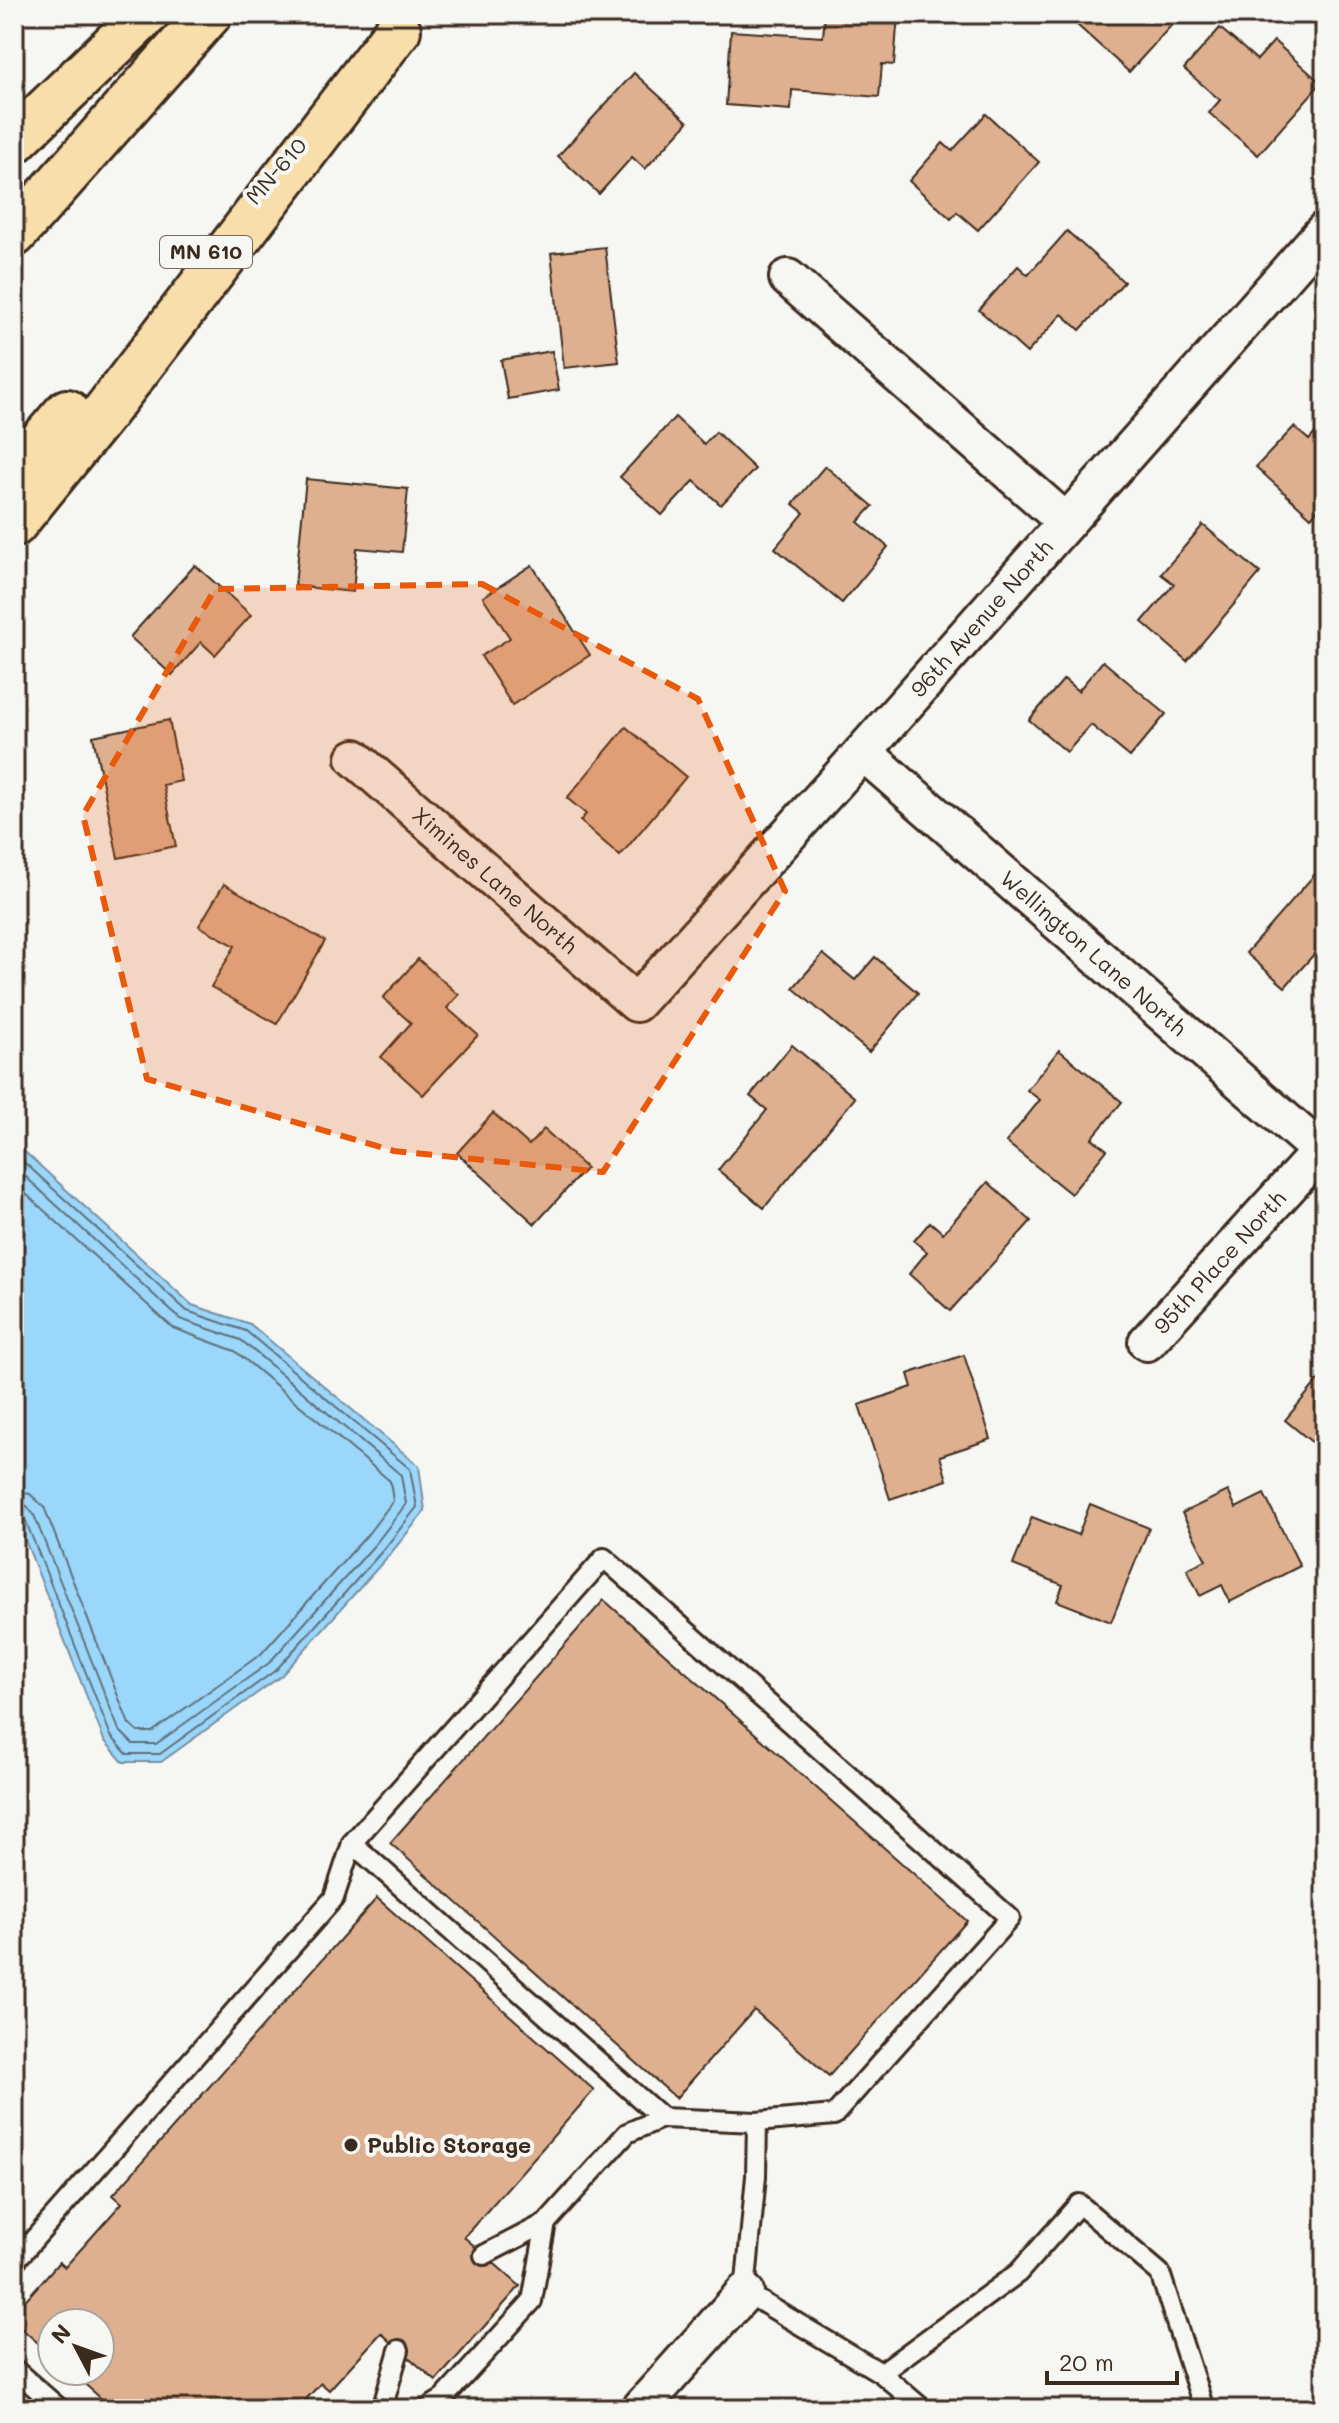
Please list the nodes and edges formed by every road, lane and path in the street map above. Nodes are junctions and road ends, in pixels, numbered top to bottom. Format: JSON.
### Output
{"nodes":[{"id":1,"x":146,"y":14,"type":"edge"},
{"id":2,"x":209,"y":14,"type":"edge"},
{"id":3,"x":405,"y":22,"type":"edge"},
{"id":4,"x":14,"y":141,"type":"edge"},
{"id":5,"x":1325,"y":230,"type":"edge"},
{"id":6,"x":14,"y":234,"type":"edge"},
{"id":7,"x":788,"y":278,"type":"dead end"},
{"id":8,"x":14,"y":474,"type":"edge"},
{"id":9,"x":1066,"y":522,"type":"junction"},
{"id":10,"x":14,"y":524,"type":"edge"},
{"id":11,"x":863,"y":752,"type":"junction"},
{"id":12,"x":355,"y":758,"type":"dead end"},
{"id":13,"x":636,"y":1003,"type":"joint"},
{"id":14,"x":1323,"y":1151,"type":"edge"},
{"id":15,"x":1147,"y":1342,"type":"dead end"},
{"id":16,"x":352,"y":1843,"type":"junction"},
{"id":17,"x":662,"y":2118,"type":"junction"},
{"id":18,"x":757,"y":2122,"type":"junction"},
{"id":19,"x":546,"y":2223,"type":"junction"},
{"id":20,"x":484,"y":2255,"type":"dead end"},
{"id":21,"x":14,"y":2262,"type":"edge"},
{"id":22,"x":745,"y":2292,"type":"junction"},
{"id":23,"x":399,"y":2350,"type":"dead end"},
{"id":24,"x":14,"y":2369,"type":"edge"},
{"id":25,"x":881,"y":2373,"type":"junction"},
{"id":26,"x":60,"y":2409,"type":"edge"},
{"id":27,"x":382,"y":2409,"type":"edge"},
{"id":28,"x":427,"y":2409,"type":"edge"},
{"id":29,"x":640,"y":2409,"type":"edge"},
{"id":30,"x":923,"y":2409,"type":"edge"},
{"id":31,"x":1204,"y":2409,"type":"edge"}],
"edges":[{"from":1,"to":4,"type":"highway"},
{"from":2,"to":6,"type":"highway"},
{"from":3,"to":8,"type":"highway","name":"MN-610","number":"MN 610"},
{"from":3,"to":10,"type":"highway"},
{"from":5,"to":9,"type":"street","name":"96th Avenue North"},
{"from":7,"to":9,"type":"street"},
{"from":9,"to":11,"type":"street","name":"96th Avenue North"},
{"from":11,"to":13,"type":"street","name":"96th Avenue North"},
{"from":11,"to":14,"type":"street","name":"Wellington Lane North"},
{"from":12,"to":13,"type":"street","name":"Ximines Lane North"},
{"from":14,"to":15,"type":"street","name":"95th Place North"},
{"from":16,"to":17,"type":"lane"},
{"from":16,"to":18,"type":"lane"},
{"from":16,"to":21,"type":"lane"},
{"from":17,"to":18,"type":"lane"},
{"from":17,"to":19,"type":"lane"},
{"from":18,"to":22,"type":"lane"},
{"from":19,"to":20,"type":"lane"},
{"from":19,"to":28,"type":"lane"},
{"from":22,"to":25,"type":"lane"},
{"from":22,"to":29,"type":"street"},
{"from":23,"to":27,"type":"lane"},
{"from":24,"to":26,"type":"lane"},
{"from":25,"to":30,"type":"lane"},
{"from":25,"to":31,"type":"lane"}]}
